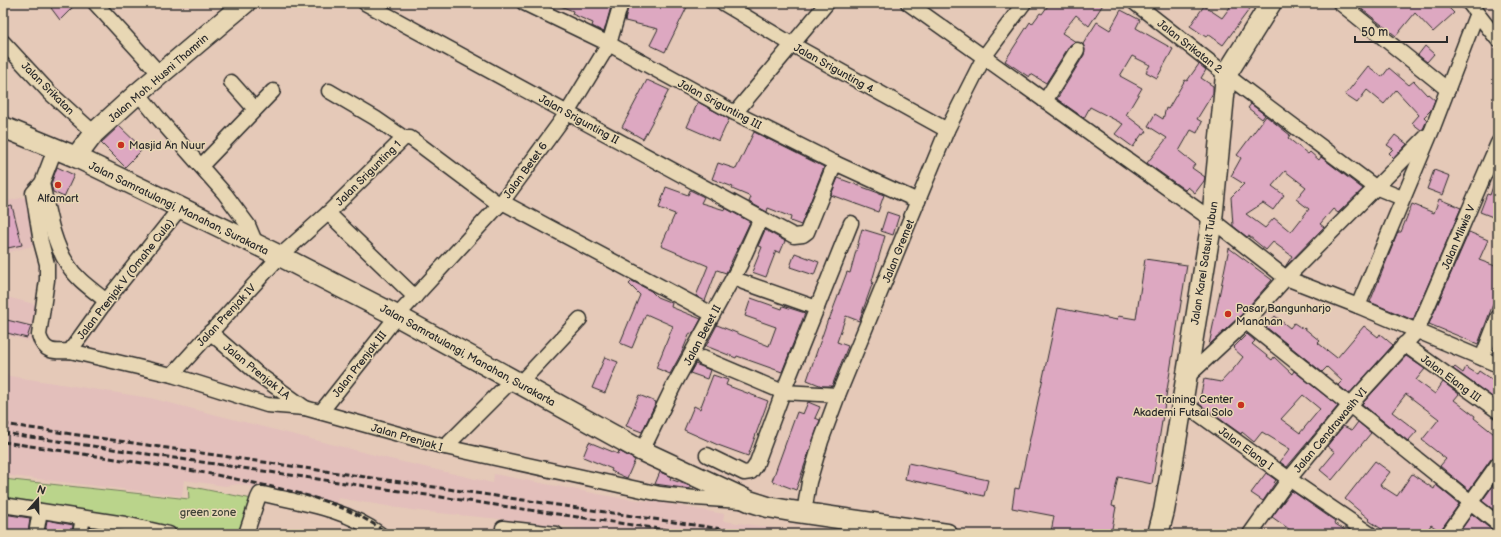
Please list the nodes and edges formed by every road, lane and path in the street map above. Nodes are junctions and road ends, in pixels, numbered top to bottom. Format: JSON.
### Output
{"nodes":[{"id":1,"x":95,"y":3,"type":"edge"},
{"id":2,"x":365,"y":3,"type":"edge"},
{"id":3,"x":621,"y":3,"type":"edge"},
{"id":4,"x":723,"y":3,"type":"edge"},
{"id":5,"x":827,"y":3,"type":"edge"},
{"id":6,"x":908,"y":3,"type":"edge"},
{"id":7,"x":1024,"y":3,"type":"edge"},
{"id":8,"x":1135,"y":3,"type":"edge"},
{"id":9,"x":1271,"y":3,"type":"edge"},
{"id":10,"x":1340,"y":3,"type":"edge"},
{"id":11,"x":1469,"y":3,"type":"edge"},
{"id":12,"x":530,"y":4,"type":"edge"},
{"id":13,"x":236,"y":6,"type":"edge"},
{"id":14,"x":1475,"y":18,"type":"dead end"},
{"id":15,"x":1498,"y":40,"type":"edge"},
{"id":16,"x":3,"y":42,"type":"edge"},
{"id":17,"x":609,"y":44,"type":"junction"},
{"id":18,"x":793,"y":45,"type":"junction"},
{"id":19,"x":1077,"y":50,"type":"dead end"},
{"id":20,"x":984,"y":57,"type":"junction"},
{"id":21,"x":160,"y":74,"type":"junction"},
{"id":22,"x":1226,"y":75,"type":"junction"},
{"id":23,"x":231,"y":82,"type":"dead end"},
{"id":24,"x":329,"y":90,"type":"dead end"},
{"id":25,"x":1448,"y":90,"type":"junction"},
{"id":26,"x":273,"y":91,"type":"dead end"},
{"id":27,"x":138,"y":93,"type":"junction"},
{"id":28,"x":1045,"y":101,"type":"junction"},
{"id":29,"x":256,"y":109,"type":"junction"},
{"id":30,"x":567,"y":113,"type":"junction"},
{"id":31,"x":735,"y":113,"type":"junction"},
{"id":32,"x":3,"y":126,"type":"edge"},
{"id":33,"x":947,"y":130,"type":"junction"},
{"id":34,"x":1432,"y":130,"type":"junction"},
{"id":35,"x":94,"y":133,"type":"junction"},
{"id":36,"x":404,"y":138,"type":"junction"},
{"id":37,"x":1498,"y":143,"type":"edge"},
{"id":38,"x":55,"y":149,"type":"junction"},
{"id":39,"x":76,"y":158,"type":"junction"},
{"id":40,"x":835,"y":163,"type":"junction"},
{"id":41,"x":201,"y":166,"type":"junction"},
{"id":42,"x":42,"y":183,"type":"junction"},
{"id":43,"x":1375,"y":187,"type":"junction"},
{"id":44,"x":1402,"y":198,"type":"junction"},
{"id":45,"x":918,"y":201,"type":"junction"},
{"id":46,"x":501,"y":204,"type":"junction"},
{"id":47,"x":180,"y":208,"type":"junction"},
{"id":48,"x":328,"y":213,"type":"junction"},
{"id":49,"x":760,"y":218,"type":"junction"},
{"id":50,"x":1212,"y":220,"type":"junction"},
{"id":51,"x":851,"y":223,"type":"dead end"},
{"id":52,"x":256,"y":244,"type":"junction"},
{"id":53,"x":280,"y":256,"type":"junction"},
{"id":54,"x":1287,"y":277,"type":"junction"},
{"id":55,"x":743,"y":282,"type":"dead end"},
{"id":56,"x":415,"y":297,"type":"junction"},
{"id":57,"x":106,"y":301,"type":"junction"},
{"id":58,"x":1358,"y":306,"type":"junction"},
{"id":59,"x":817,"y":308,"type":"junction"},
{"id":60,"x":712,"y":314,"type":"junction"},
{"id":61,"x":397,"y":316,"type":"junction"},
{"id":62,"x":1498,"y":317,"type":"edge"},
{"id":63,"x":580,"y":319,"type":"dead end"},
{"id":64,"x":1246,"y":322,"type":"junction"},
{"id":65,"x":1417,"y":331,"type":"junction"},
{"id":66,"x":210,"y":332,"type":"junction"},
{"id":67,"x":1404,"y":344,"type":"junction"},
{"id":68,"x":70,"y":351,"type":"junction"},
{"id":69,"x":703,"y":358,"type":"dead end"},
{"id":70,"x":1482,"y":358,"type":"junction"},
{"id":71,"x":1498,"y":365,"type":"edge"},
{"id":72,"x":172,"y":374,"type":"junction"},
{"id":73,"x":1187,"y":377,"type":"junction"},
{"id":74,"x":516,"y":381,"type":"junction"},
{"id":75,"x":783,"y":392,"type":"junction"},
{"id":76,"x":838,"y":395,"type":"junction"},
{"id":77,"x":1182,"y":402,"type":"junction"},
{"id":78,"x":1349,"y":406,"type":"junction"},
{"id":79,"x":305,"y":408,"type":"junction"},
{"id":80,"x":1498,"y":411,"type":"edge"},
{"id":81,"x":321,"y":412,"type":"junction"},
{"id":82,"x":445,"y":447,"type":"junction"},
{"id":83,"x":642,"y":451,"type":"junction"},
{"id":84,"x":707,"y":455,"type":"dead end"},
{"id":85,"x":1498,"y":464,"type":"edge"},
{"id":86,"x":1289,"y":479,"type":"junction"},
{"id":87,"x":749,"y":501,"type":"junction"},
{"id":88,"x":1471,"y":502,"type":"junction"},
{"id":89,"x":3,"y":505,"type":"edge"},
{"id":90,"x":40,"y":511,"type":"junction"},
{"id":91,"x":804,"y":513,"type":"junction"},
{"id":92,"x":83,"y":518,"type":"junction"},
{"id":93,"x":1498,"y":524,"type":"edge"},
{"id":94,"x":502,"y":528,"type":"dead end"},
{"id":95,"x":124,"y":529,"type":"edge"},
{"id":96,"x":36,"y":534,"type":"edge"},
{"id":97,"x":80,"y":534,"type":"edge"},
{"id":98,"x":169,"y":534,"type":"edge"},
{"id":99,"x":246,"y":534,"type":"edge"},
{"id":100,"x":380,"y":534,"type":"edge"},
{"id":101,"x":556,"y":534,"type":"edge"},
{"id":102,"x":947,"y":534,"type":"edge"},
{"id":103,"x":1158,"y":534,"type":"edge"},
{"id":104,"x":1250,"y":534,"type":"edge"},
{"id":105,"x":1370,"y":534,"type":"edge"},
{"id":106,"x":1448,"y":534,"type":"edge"}],
"edges":[{"from":1,"to":21,"type":"street"},
{"from":2,"to":30,"type":"street","name":"Jalan Srigunting II"},
{"from":3,"to":17,"type":"street","name":"Jalan Betet 6"},
{"from":4,"to":18,"type":"street","name":"Jalan Srigunting 4"},
{"from":5,"to":18,"type":"street"},
{"from":6,"to":20,"type":"street"},
{"from":7,"to":20,"type":"street","name":"Jalan Gremet"},
{"from":8,"to":22,"type":"street","name":"Jalan Srikatan 2"},
{"from":9,"to":22,"type":"main road","name":"Jalan Karel Satsuit Tubun"},
{"from":10,"to":25,"type":"street"},
{"from":11,"to":15,"type":"street"},
{"from":12,"to":17,"type":"street","name":"Jalan Srigunting III"},
{"from":13,"to":21,"type":"main road","name":"Jalan Moh. Husni Thamrin"},
{"from":14,"to":25,"type":"street"},
{"from":16,"to":35,"type":"street","name":"Jalan Srikatan"},
{"from":17,"to":30,"type":"street","name":"Jalan Betet 6"},
{"from":17,"to":31,"type":"street","name":"Jalan Srigunting III"},
{"from":18,"to":31,"type":"street"},
{"from":18,"to":33,"type":"street","name":"Jalan Srigunting 4"},
{"from":19,"to":28,"type":"street"},
{"from":20,"to":28,"type":"street"},
{"from":20,"to":33,"type":"street","name":"Jalan Gremet"},
{"from":21,"to":27,"type":"main road","name":"Jalan Moh. Husni Thamrin"},
{"from":22,"to":43,"type":"street","name":"Jalan Srikatan 2"},
{"from":22,"to":50,"type":"main road","name":"Jalan Karel Satsuit Tubun"},
{"from":23,"to":29,"type":"street"},
{"from":24,"to":36,"type":"street"},
{"from":25,"to":34,"type":"street"},
{"from":26,"to":29,"type":"street"},
{"from":27,"to":35,"type":"main road","name":"Jalan Moh. Husni Thamrin"},
{"from":27,"to":41,"type":"street"},
{"from":28,"to":50,"type":"street"},
{"from":29,"to":41,"type":"street"},
{"from":30,"to":46,"type":"street","name":"Jalan Betet 6"},
{"from":30,"to":49,"type":"street","name":"Jalan Srigunting II"},
{"from":31,"to":40,"type":"street","name":"Jalan Srigunting III"},
{"from":32,"to":38,"type":"main road","name":"Jalan Samratulangi, Manahan, Surakarta"},
{"from":33,"to":45,"type":"street","name":"Jalan Gremet"},
{"from":34,"to":43,"type":"street"},
{"from":34,"to":44,"type":"street"},
{"from":35,"to":39,"type":"main road","name":"Jalan Moh. Husni Thamrin"},
{"from":36,"to":46,"type":"street","name":"Jalan Srigunting 1"},
{"from":36,"to":48,"type":"street","name":"Jalan Srigunting 1"},
{"from":37,"to":65,"type":"street","name":"Jalan Mliwis V"},
{"from":38,"to":39,"type":"main road","name":"Jalan Samratulangi, Manahan, Surakarta"},
{"from":38,"to":42,"type":"street"},
{"from":39,"to":47,"type":"main road","name":"Jalan Samratulangi, Manahan, Surakarta"},
{"from":40,"to":45,"type":"street","name":"Jalan Srigunting III"},
{"from":40,"to":49,"type":"street","name":"Jalan Srigunting II"},
{"from":41,"to":52,"type":"street"},
{"from":42,"to":57,"type":"street"},
{"from":42,"to":68,"type":"street","name":"Jalan Prenjak I"},
{"from":43,"to":44,"type":"street","name":"Jalan Srikatan 2"},
{"from":43,"to":54,"type":"street"},
{"from":44,"to":58,"type":"street"},
{"from":45,"to":76,"type":"street","name":"Jalan Gremet"},
{"from":46,"to":56,"type":"street","name":"Jalan Betet 6"},
{"from":46,"to":60,"type":"street","name":"Jalan Srigunting 1"},
{"from":47,"to":52,"type":"main road","name":"Jalan Samratulangi, Manahan, Surakarta"},
{"from":47,"to":57,"type":"street","name":"Jalan Prenjak V (Omahe Cula)"},
{"from":48,"to":53,"type":"street","name":"Jalan Srigunting 1"},
{"from":48,"to":56,"type":"street"},
{"from":49,"to":60,"type":"street","name":"Jalan Betet II"},
{"from":50,"to":54,"type":"street"},
{"from":50,"to":73,"type":"main road","name":"Jalan Karel Satsuit Tubun"},
{"from":51,"to":59,"type":"street"},
{"from":52,"to":53,"type":"main road","name":"Jalan Samratulangi, Manahan, Surakarta"},
{"from":53,"to":61,"type":"main road","name":"Jalan Samratulangi, Manahan, Surakarta"},
{"from":53,"to":66,"type":"street","name":"Jalan Prenjak IV"},
{"from":54,"to":58,"type":"street"},
{"from":54,"to":64,"type":"street"},
{"from":55,"to":59,"type":"street"},
{"from":56,"to":61,"type":"street","name":"Jalan Betet 6"},
{"from":57,"to":68,"type":"street","name":"Jalan Prenjak V (Omahe Cula)"},
{"from":58,"to":65,"type":"street"},
{"from":59,"to":75,"type":"street"},
{"from":60,"to":83,"type":"street","name":"Jalan Betet II"},
{"from":61,"to":74,"type":"main road","name":"Jalan Samratulangi, Manahan, Surakarta"},
{"from":61,"to":81,"type":"street","name":"Jalan Prenjak III"},
{"from":62,"to":70,"type":"street"},
{"from":63,"to":74,"type":"street"},
{"from":64,"to":73,"type":"street"},
{"from":64,"to":78,"type":"street"},
{"from":65,"to":67,"type":"street","name":"Jalan Cendrawasih VI"},
{"from":65,"to":70,"type":"street"},
{"from":66,"to":72,"type":"street","name":"Jalan Prenjak IV"},
{"from":66,"to":79,"type":"street","name":"Jalan Prenjak I.A"},
{"from":67,"to":78,"type":"street","name":"Jalan Cendrawasih VI"},
{"from":67,"to":80,"type":"street","name":"Jalan Elang III"},
{"from":68,"to":72,"type":"street","name":"Jalan Prenjak I"},
{"from":69,"to":75,"type":"street"},
{"from":70,"to":71,"type":"street"},
{"from":72,"to":79,"type":"street","name":"Jalan Prenjak I"},
{"from":73,"to":77,"type":"main road","name":"Jalan Karel Satsuit Tubun"},
{"from":74,"to":82,"type":"street"},
{"from":74,"to":83,"type":"main road","name":"Jalan Samratulangi, Manahan, Surakarta"},
{"from":75,"to":76,"type":"street"},
{"from":75,"to":84,"type":"street"},
{"from":76,"to":91,"type":"street","name":"Jalan Gremet"},
{"from":77,"to":86,"type":"street","name":"Jalan Elang I"},
{"from":77,"to":103,"type":"main road","name":"Jalan Karel Satsuit Tubun"},
{"from":78,"to":86,"type":"street","name":"Jalan Cendrawasih VI"},
{"from":78,"to":88,"type":"street"},
{"from":79,"to":81,"type":"street","name":"Jalan Prenjak I"},
{"from":81,"to":82,"type":"street","name":"Jalan Prenjak I"},
{"from":82,"to":87,"type":"street","name":"Jalan Prenjak I"},
{"from":83,"to":87,"type":"main road","name":"Jalan Samratulangi, Manahan, Surakarta"},
{"from":85,"to":88,"type":"street"},
{"from":86,"to":104,"type":"street","name":"Jalan Cendrawasih VI"},
{"from":86,"to":105,"type":"street","name":"Jalan Elang I"},
{"from":87,"to":91,"type":"main road","name":"Jalan Samratulangi, Manahan, Surakarta"},
{"from":88,"to":93,"type":"street"},
{"from":88,"to":106,"type":"street"},
{"from":89,"to":90,"type":"street"},
{"from":90,"to":92,"type":"street"},
{"from":90,"to":96,"type":"street"},
{"from":91,"to":102,"type":"main road","name":"Jalan Samratulangi, Manahan, Surakarta"},
{"from":92,"to":95,"type":"street"},
{"from":92,"to":97,"type":"street"},
{"from":94,"to":101,"type":"street"},
{"from":95,"to":98,"type":"street"},
{"from":99,"to":100,"type":"street"}]}
